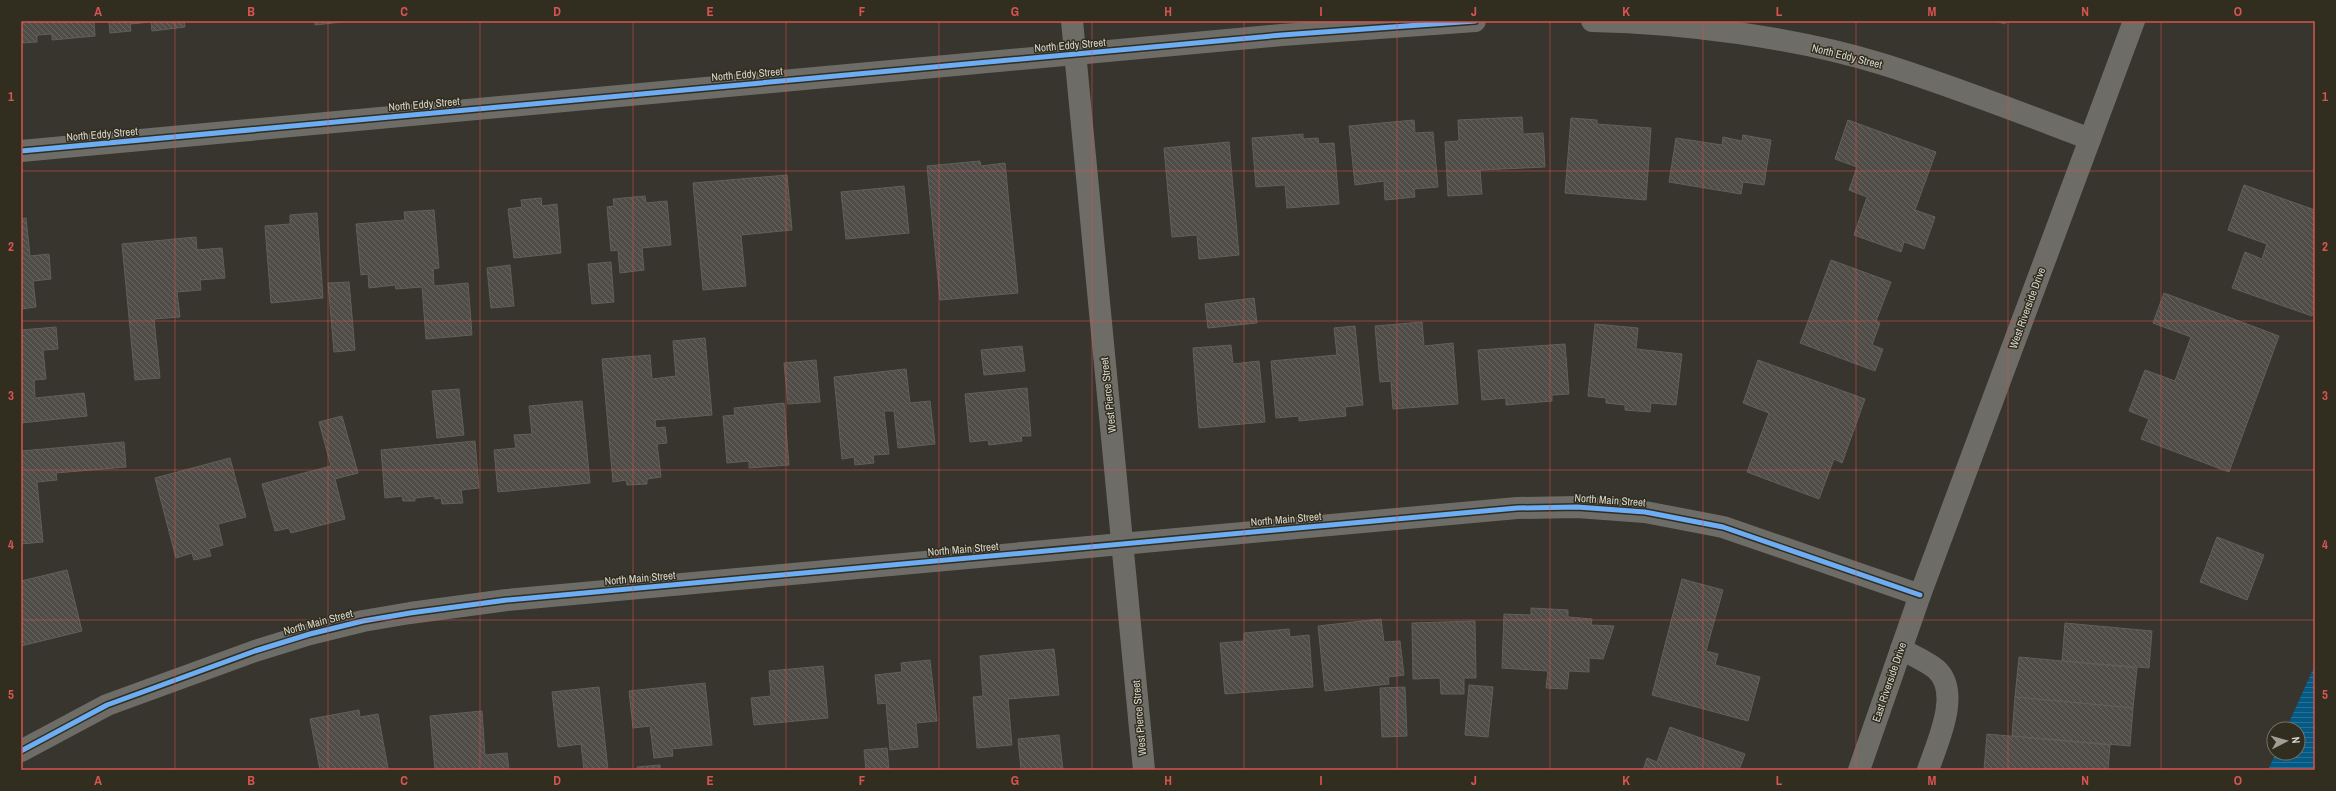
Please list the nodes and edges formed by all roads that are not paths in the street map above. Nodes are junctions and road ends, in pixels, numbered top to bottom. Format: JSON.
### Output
{"nodes":[{"id":1,"x":1072,"y":21,"type":"edge"},
{"id":2,"x":1475,"y":21,"type":"edge"},
{"id":3,"x":1592,"y":21,"type":"edge"},
{"id":4,"x":2134,"y":21,"type":"edge"},
{"id":5,"x":1075,"y":54,"type":"junction"},
{"id":6,"x":2090,"y":139,"type":"junction"},
{"id":7,"x":21,"y":151,"type":"edge"},
{"id":8,"x":1123,"y":544,"type":"junction"},
{"id":9,"x":1920,"y":595,"type":"junction"},
{"id":10,"x":1901,"y":649,"type":"junction"},
{"id":11,"x":21,"y":751,"type":"edge"},
{"id":12,"x":1144,"y":770,"type":"edge"},
{"id":13,"x":1858,"y":770,"type":"edge"},
{"id":14,"x":1928,"y":770,"type":"edge"}],
"edges":[{"from":1,"to":5,"type":"street","name":"West Pierce Street"},
{"from":2,"to":5,"type":"street","name":"North Eddy Street"},
{"from":3,"to":6,"type":"street","name":"North Eddy Street"},
{"from":4,"to":6,"type":"street","name":"West Riverside Drive"},
{"from":5,"to":7,"type":"street","name":"North Eddy Street"},
{"from":5,"to":8,"type":"street","name":"West Pierce Street"},
{"from":6,"to":9,"type":"street","name":"West Riverside Drive"},
{"from":8,"to":9,"type":"street","name":"North Main Street"},
{"from":8,"to":11,"type":"street","name":"North Main Street"},
{"from":8,"to":12,"type":"street","name":"West Pierce Street"},
{"from":9,"to":10,"type":"street","name":"East Riverside Drive"},
{"from":10,"to":13,"type":"street","name":"East Riverside Drive"},
{"from":10,"to":14,"type":"street"}]}
